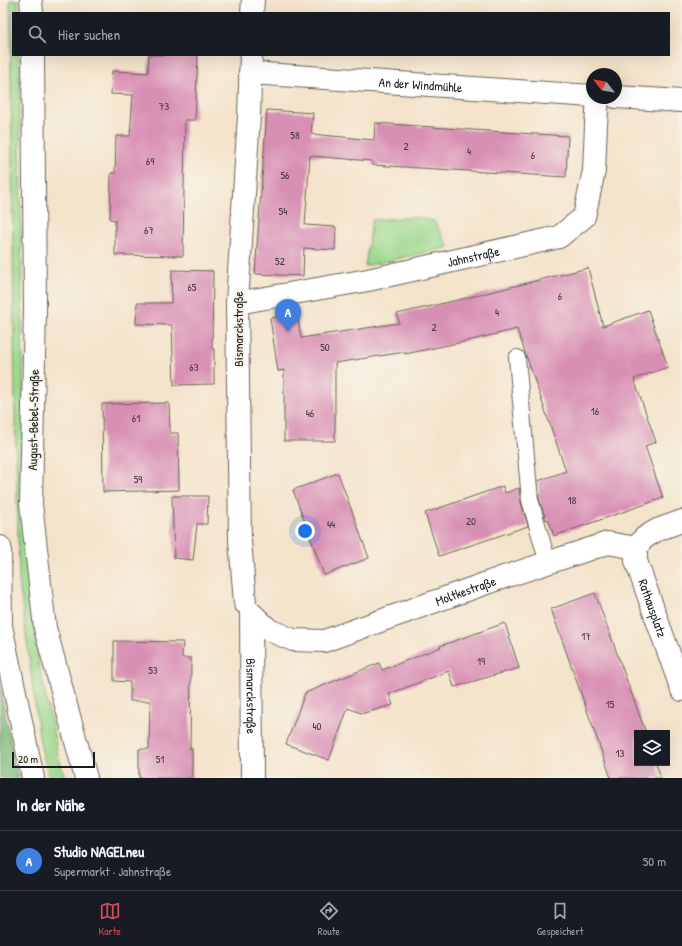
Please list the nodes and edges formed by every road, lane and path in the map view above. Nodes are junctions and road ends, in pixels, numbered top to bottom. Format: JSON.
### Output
{"nodes":[{"id":1,"x":31,"y":0,"type":"edge"},
{"id":2,"x":253,"y":0,"type":"edge"},
{"id":3,"x":32,"y":12,"type":"edge"},
{"id":4,"x":252,"y":12,"type":"edge"},
{"id":5,"x":32,"y":56,"type":"edge"},
{"id":6,"x":250,"y":64,"type":"edge"},
{"id":7,"x":586,"y":95,"type":"edge"},
{"id":8,"x":622,"y":97,"type":"edge"},
{"id":9,"x":682,"y":102,"type":"edge"},
{"id":10,"x":598,"y":104,"type":"edge"},
{"id":11,"x":237,"y":303,"type":"junction"},
{"id":12,"x":517,"y":358,"type":"dead end"},
{"id":13,"x":682,"y":522,"type":"edge"},
{"id":14,"x":0,"y":547,"type":"edge"},
{"id":15,"x":636,"y":548,"type":"junction"},
{"id":16,"x":548,"y":563,"type":"junction"},
{"id":17,"x":248,"y":608,"type":"junction"},
{"id":18,"x":682,"y":690,"type":"edge"},
{"id":19,"x":33,"y":778,"type":"edge"},
{"id":20,"x":86,"y":778,"type":"edge"},
{"id":21,"x":252,"y":778,"type":"edge"}],
"edges":[{"from":1,"to":3,"type":"street"},
{"from":2,"to":4,"type":"street"},
{"from":5,"to":20,"type":"street","name":"August-Bebel-Straße"},
{"from":6,"to":7,"type":"street","name":"An der Windmühle"},
{"from":6,"to":11,"type":"street","name":"Bismarckstraße"},
{"from":8,"to":9,"type":"street"},
{"from":10,"to":11,"type":"street","name":"Jahnstraße"},
{"from":11,"to":17,"type":"street","name":"Bismarckstraße"},
{"from":12,"to":16,"type":"lane"},
{"from":13,"to":15,"type":"street"},
{"from":14,"to":19,"type":"street"},
{"from":15,"to":16,"type":"street","name":"Moltkestraße"},
{"from":15,"to":18,"type":"street","name":"Rathausplatz"},
{"from":16,"to":17,"type":"street","name":"Moltkestraße"},
{"from":17,"to":21,"type":"street","name":"Bismarckstraße"}]}
